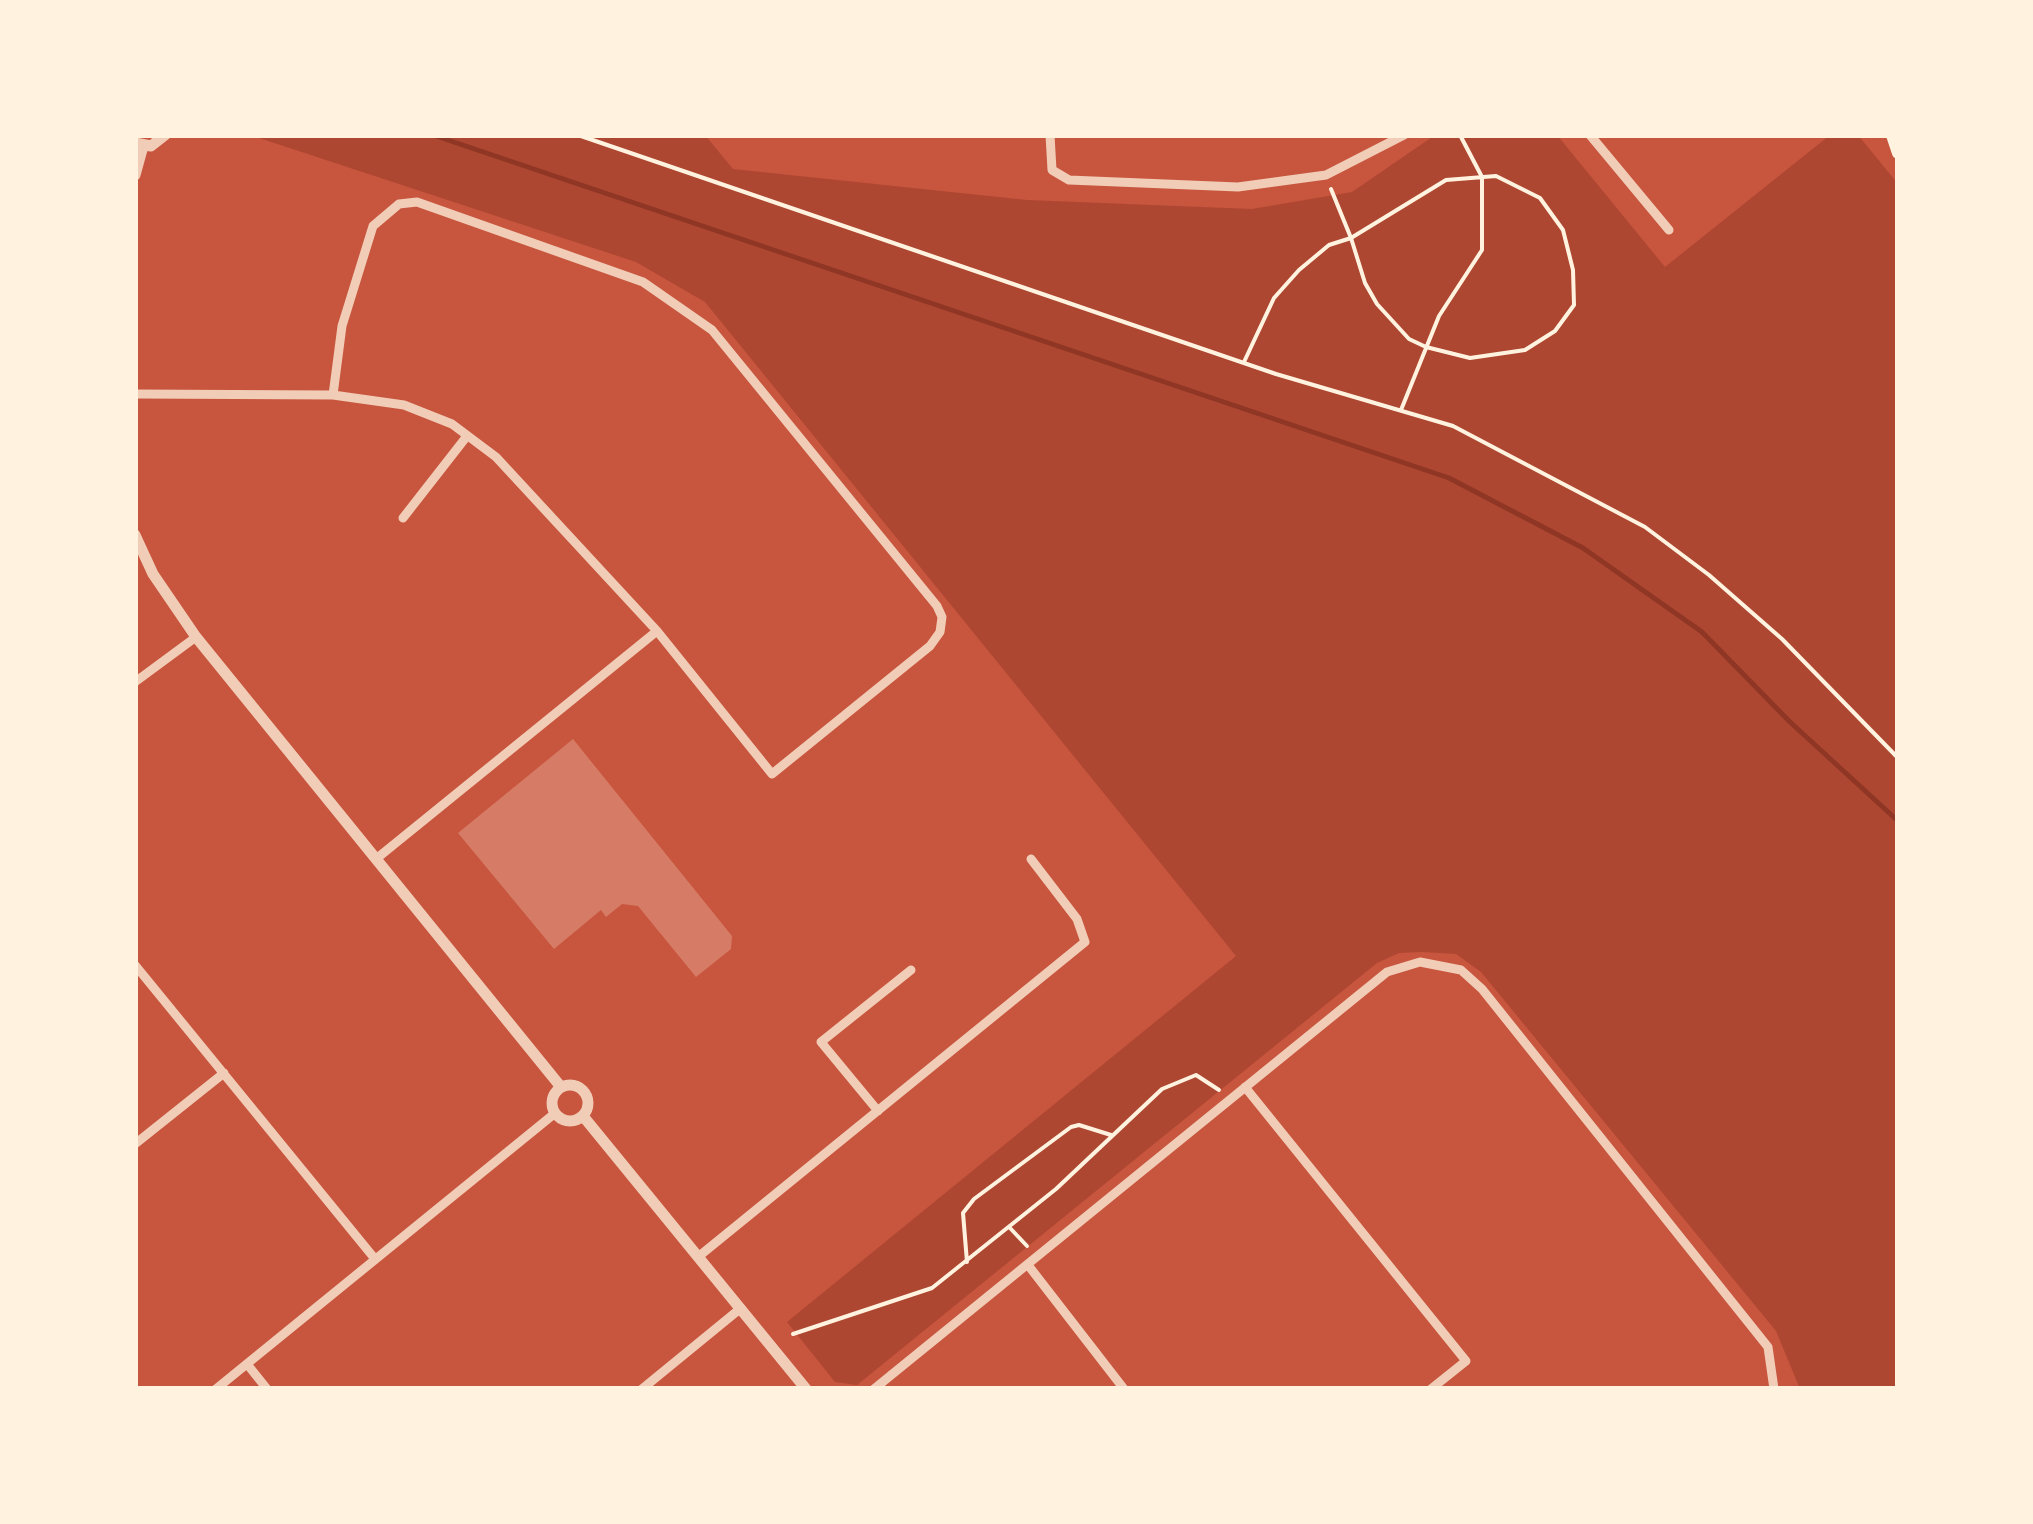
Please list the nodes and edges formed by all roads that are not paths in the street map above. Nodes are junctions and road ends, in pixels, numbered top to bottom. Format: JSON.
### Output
{"nodes":[{"id":1,"x":165,"y":135,"type":"edge"},
{"id":2,"x":1050,"y":135,"type":"edge"},
{"id":3,"x":1404,"y":135,"type":"edge"},
{"id":4,"x":1590,"y":135,"type":"edge"},
{"id":5,"x":1892,"y":135,"type":"edge"},
{"id":6,"x":139,"y":144,"type":"edge"},
{"id":7,"x":1898,"y":152,"type":"edge"},
{"id":8,"x":135,"y":175,"type":"edge"},
{"id":9,"x":1669,"y":230,"type":"dead end"},
{"id":10,"x":135,"y":394,"type":"edge"},
{"id":11,"x":333,"y":394,"type":"junction"},
{"id":12,"x":467,"y":436,"type":"junction"},
{"id":13,"x":403,"y":518,"type":"dead end"},
{"id":14,"x":135,"y":535,"type":"edge"},
{"id":15,"x":657,"y":632,"type":"junction"},
{"id":16,"x":196,"y":637,"type":"junction"},
{"id":17,"x":135,"y":682,"type":"edge"},
{"id":18,"x":376,"y":859,"type":"junction"},
{"id":19,"x":1031,"y":859,"type":"dead end"},
{"id":20,"x":135,"y":965,"type":"edge"},
{"id":21,"x":910,"y":970,"type":"dead end"},
{"id":22,"x":224,"y":1073,"type":"junction"},
{"id":23,"x":561,"y":1087,"type":"junction"},
{"id":24,"x":1245,"y":1087,"type":"junction"},
{"id":25,"x":878,"y":1111,"type":"junction"},
{"id":26,"x":554,"y":1114,"type":"junction"},
{"id":27,"x":583,"y":1116,"type":"junction"},
{"id":28,"x":135,"y":1144,"type":"edge"},
{"id":29,"x":698,"y":1257,"type":"junction"},
{"id":30,"x":375,"y":1259,"type":"junction"},
{"id":31,"x":1028,"y":1265,"type":"junction"},
{"id":32,"x":741,"y":1308,"type":"junction"},
{"id":33,"x":247,"y":1364,"type":"junction"},
{"id":34,"x":216,"y":1389,"type":"edge"},
{"id":35,"x":267,"y":1389,"type":"edge"},
{"id":36,"x":642,"y":1389,"type":"edge"},
{"id":37,"x":806,"y":1389,"type":"edge"},
{"id":38,"x":874,"y":1389,"type":"edge"},
{"id":39,"x":1124,"y":1389,"type":"edge"},
{"id":40,"x":1431,"y":1389,"type":"edge"},
{"id":41,"x":1774,"y":1389,"type":"edge"}],
"edges":[{"from":1,"to":6,"type":"street"},
{"from":2,"to":3,"type":"street"},
{"from":4,"to":9,"type":"street"},
{"from":5,"to":7,"type":"main road"},
{"from":6,"to":8,"type":"street"},
{"from":10,"to":11,"type":"street"},
{"from":11,"to":12,"type":"street"},
{"from":11,"to":15,"type":"street"},
{"from":12,"to":13,"type":"street"},
{"from":12,"to":15,"type":"street"},
{"from":14,"to":16,"type":"street"},
{"from":15,"to":18,"type":"street"},
{"from":16,"to":17,"type":"street"},
{"from":16,"to":18,"type":"street"},
{"from":18,"to":23,"type":"street"},
{"from":19,"to":25,"type":"street"},
{"from":20,"to":22,"type":"street"},
{"from":21,"to":25,"type":"street"},
{"from":22,"to":28,"type":"street"},
{"from":22,"to":30,"type":"street"},
{"from":23,"to":26,"type":"street"},
{"from":23,"to":27,"type":"street"},
{"from":24,"to":31,"type":"street"},
{"from":24,"to":40,"type":"street"},
{"from":24,"to":41,"type":"street"},
{"from":25,"to":29,"type":"street"},
{"from":26,"to":27,"type":"street"},
{"from":26,"to":30,"type":"street"},
{"from":27,"to":29,"type":"street"},
{"from":29,"to":32,"type":"street"},
{"from":30,"to":33,"type":"street"},
{"from":31,"to":38,"type":"street"},
{"from":31,"to":39,"type":"street"},
{"from":32,"to":36,"type":"street"},
{"from":32,"to":37,"type":"street"},
{"from":33,"to":34,"type":"street"},
{"from":33,"to":35,"type":"street"}]}
